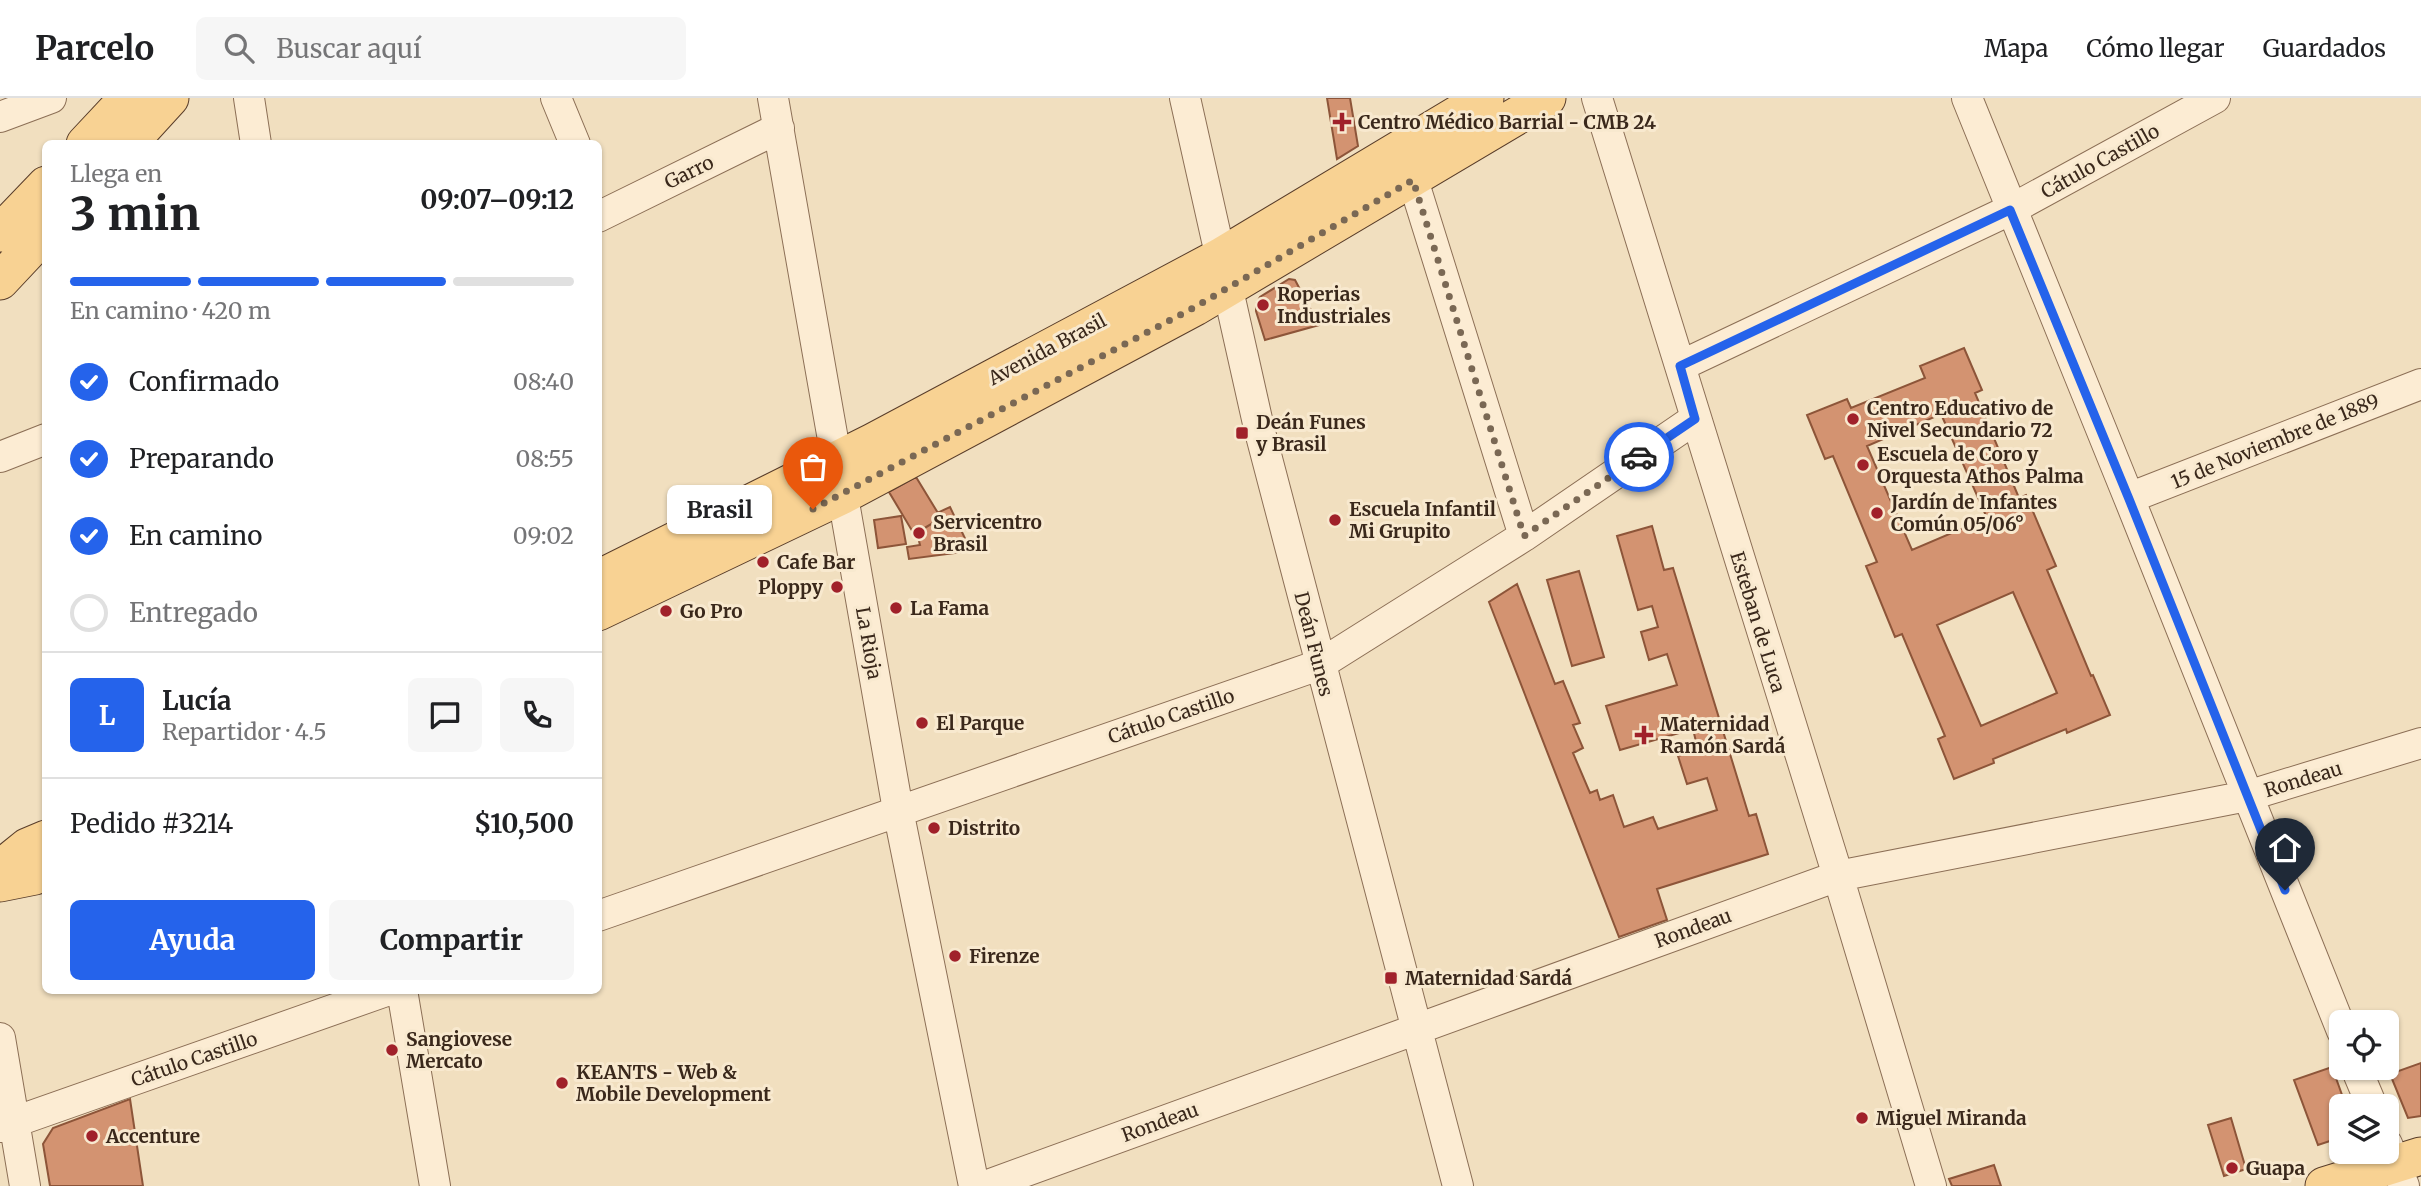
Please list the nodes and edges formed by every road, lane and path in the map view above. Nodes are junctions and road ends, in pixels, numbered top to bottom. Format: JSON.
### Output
{"nodes":[{"id":1,"x":51,"y":98,"type":"edge"},
{"id":2,"x":128,"y":98,"type":"edge"},
{"id":3,"x":170,"y":98,"type":"edge"},
{"id":4,"x":248,"y":98,"type":"edge"},
{"id":5,"x":556,"y":98,"type":"edge"},
{"id":6,"x":773,"y":98,"type":"edge"},
{"id":7,"x":1185,"y":98,"type":"edge"},
{"id":8,"x":1485,"y":98,"type":"edge"},
{"id":9,"x":1547,"y":98,"type":"edge"},
{"id":10,"x":1597,"y":98,"type":"edge"},
{"id":11,"x":1966,"y":98,"type":"edge"},
{"id":12,"x":2215,"y":98,"type":"edge"},
{"id":13,"x":0,"y":117,"type":"edge"},
{"id":14,"x":779,"y":128,"type":"junction"},
{"id":15,"x":89,"y":140,"type":"edge"},
{"id":16,"x":132,"y":140,"type":"edge"},
{"id":17,"x":255,"y":140,"type":"edge"},
{"id":18,"x":573,"y":140,"type":"edge"},
{"id":19,"x":1413,"y":180,"type":"junction"},
{"id":20,"x":42,"y":189,"type":"edge"},
{"id":21,"x":602,"y":210,"type":"edge"},
{"id":22,"x":2010,"y":210,"type":"junction"},
{"id":23,"x":0,"y":233,"type":"edge"},
{"id":24,"x":42,"y":236,"type":"edge"},
{"id":25,"x":1224,"y":273,"type":"junction"},
{"id":26,"x":0,"y":281,"type":"edge"},
{"id":27,"x":1680,"y":366,"type":"junction"},
{"id":28,"x":2421,"y":384,"type":"edge"},
{"id":29,"x":1695,"y":419,"type":"junction"},
{"id":30,"x":42,"y":441,"type":"edge"},
{"id":31,"x":0,"y":457,"type":"edge"},
{"id":32,"x":837,"y":460,"type":"junction"},
{"id":33,"x":842,"y":495,"type":"junction"},
{"id":34,"x":2129,"y":499,"type":"junction"},
{"id":35,"x":1524,"y":536,"type":"junction"},
{"id":36,"x":602,"y":577,"type":"edge"},
{"id":37,"x":602,"y":610,"type":"edge"},
{"id":38,"x":1320,"y":664,"type":"junction"},
{"id":39,"x":2421,"y":743,"type":"edge"},
{"id":40,"x":2247,"y":796,"type":"junction"},
{"id":41,"x":898,"y":810,"type":"junction"},
{"id":42,"x":42,"y":841,"type":"edge"},
{"id":43,"x":0,"y":869,"type":"edge"},
{"id":44,"x":42,"y":873,"type":"edge"},
{"id":45,"x":1838,"y":876,"type":"junction"},
{"id":46,"x":0,"y":883,"type":"edge"},
{"id":47,"x":602,"y":915,"type":"edge"},
{"id":48,"x":378,"y":994,"type":"edge"},
{"id":49,"x":403,"y":994,"type":"edge"},
{"id":50,"x":2334,"y":1010,"type":"edge"},
{"id":51,"x":1416,"y":1028,"type":"junction"},
{"id":52,"x":0,"y":1038,"type":"edge"},
{"id":53,"x":7,"y":1125,"type":"edge"},
{"id":54,"x":2402,"y":1162,"type":"edge"},
{"id":55,"x":25,"y":1186,"type":"edge"},
{"id":56,"x":435,"y":1186,"type":"edge"},
{"id":57,"x":974,"y":1186,"type":"edge"},
{"id":58,"x":985,"y":1186,"type":"edge"},
{"id":59,"x":1458,"y":1186,"type":"edge"},
{"id":60,"x":1931,"y":1186,"type":"edge"},
{"id":61,"x":2324,"y":1186,"type":"edge"}],
"edges":[{"from":1,"to":13,"type":"street"},
{"from":2,"to":15,"type":"main road"},
{"from":3,"to":16,"type":"main road"},
{"from":4,"to":17,"type":"street"},
{"from":5,"to":18,"type":"street"},
{"from":6,"to":14,"type":"street","name":"La Rioja"},
{"from":7,"to":25,"type":"street","name":"Deán Funes"},
{"from":8,"to":25,"type":"main road","name":"Avenida Brasil"},
{"from":9,"to":19,"type":"main road","name":"Avenida Brasil"},
{"from":10,"to":27,"type":"street","name":"Esteban de Luca"},
{"from":11,"to":22,"type":"street"},
{"from":12,"to":22,"type":"street","name":"Cátulo Castillo"},
{"from":14,"to":21,"type":"street","name":"Garro"},
{"from":14,"to":32,"type":"street","name":"La Rioja"},
{"from":19,"to":25,"type":"main road","name":"Avenida Brasil"},
{"from":19,"to":35,"type":"street"},
{"from":20,"to":23,"type":"main road"},
{"from":22,"to":27,"type":"street","name":"Cátulo Castillo"},
{"from":22,"to":34,"type":"street"},
{"from":24,"to":26,"type":"main road"},
{"from":25,"to":32,"type":"main road","name":"Avenida Brasil"},
{"from":25,"to":33,"type":"main road","name":"Avenida Brasil"},
{"from":25,"to":38,"type":"street","name":"Deán Funes"},
{"from":27,"to":29,"type":"street","name":"Esteban de Luca"},
{"from":28,"to":34,"type":"street","name":"15 de Noviembre de 1889"},
{"from":29,"to":35,"type":"street","name":"Cátulo Castillo"},
{"from":29,"to":45,"type":"street","name":"Esteban de Luca"},
{"from":30,"to":31,"type":"street"},
{"from":32,"to":33,"type":"street","name":"La Rioja"},
{"from":32,"to":36,"type":"main road","name":"Avenida Brasil"},
{"from":33,"to":37,"type":"main road","name":"Avenida Brasil"},
{"from":33,"to":41,"type":"street","name":"La Rioja"},
{"from":34,"to":40,"type":"street"},
{"from":35,"to":38,"type":"street","name":"Cátulo Castillo"},
{"from":38,"to":41,"type":"street","name":"Cátulo Castillo"},
{"from":38,"to":51,"type":"street","name":"Deán Funes"},
{"from":39,"to":40,"type":"street","name":"Rondeau"},
{"from":40,"to":45,"type":"street","name":"Rondeau"},
{"from":40,"to":50,"type":"street"},
{"from":41,"to":47,"type":"street","name":"Cátulo Castillo"},
{"from":41,"to":57,"type":"street","name":"La Rioja"},
{"from":42,"to":43,"type":"main road"},
{"from":44,"to":46,"type":"main road"},
{"from":45,"to":51,"type":"street","name":"Rondeau"},
{"from":45,"to":60,"type":"street","name":"Esteban de Luca"},
{"from":48,"to":53,"type":"street","name":"Cátulo Castillo"},
{"from":49,"to":56,"type":"street"},
{"from":51,"to":58,"type":"street","name":"Rondeau"},
{"from":51,"to":59,"type":"street","name":"Deán Funes"},
{"from":52,"to":53,"type":"street"},
{"from":53,"to":55,"type":"street"},
{"from":54,"to":61,"type":"main road"}]}
